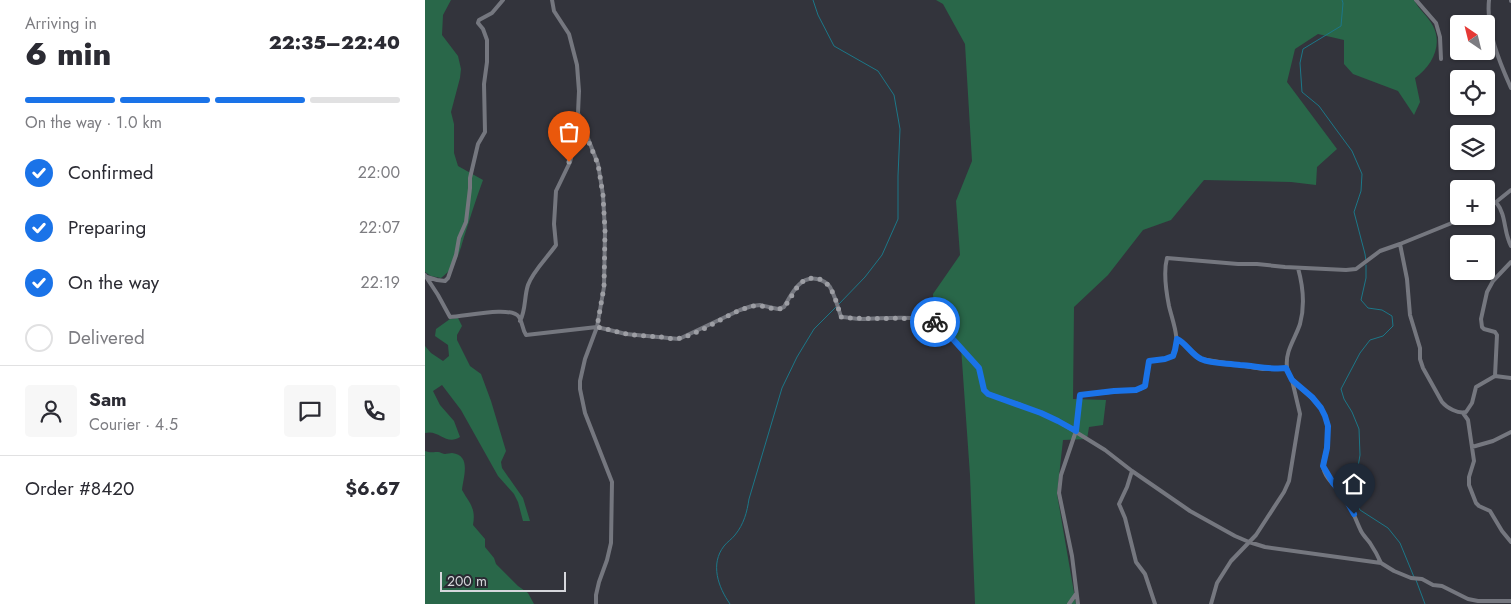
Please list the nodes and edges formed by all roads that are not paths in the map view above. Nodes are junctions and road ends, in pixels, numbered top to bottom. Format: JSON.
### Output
{"nodes":[{"id":1,"x":503,"y":0,"type":"edge"},
{"id":2,"x":552,"y":0,"type":"edge"},
{"id":3,"x":1416,"y":0,"type":"edge"},
{"id":4,"x":1489,"y":0,"type":"edge"},
{"id":5,"x":1441,"y":58,"type":"dead end"},
{"id":6,"x":1511,"y":88,"type":"edge"},
{"id":7,"x":579,"y":119,"type":"junction"},
{"id":8,"x":1511,"y":190,"type":"edge"},
{"id":9,"x":1496,"y":202,"type":"joint"},
{"id":10,"x":1450,"y":224,"type":"edge"},
{"id":11,"x":1400,"y":244,"type":"junction"},
{"id":12,"x":1511,"y":246,"type":"edge"},
{"id":13,"x":1511,"y":262,"type":"edge"},
{"id":14,"x":1298,"y":268,"type":"junction"},
{"id":15,"x":426,"y":276,"type":"edge"},
{"id":16,"x":520,"y":321,"type":"junction"},
{"id":17,"x":597,"y":327,"type":"junction"},
{"id":18,"x":1177,"y":339,"type":"junction"},
{"id":19,"x":1286,"y":368,"type":"junction"},
{"id":20,"x":1495,"y":376,"type":"junction"},
{"id":21,"x":1511,"y":378,"type":"edge"},
{"id":22,"x":1292,"y":380,"type":"junction"},
{"id":23,"x":1463,"y":413,"type":"junction"},
{"id":24,"x":1076,"y":431,"type":"junction"},
{"id":25,"x":1511,"y":432,"type":"edge"},
{"id":26,"x":1472,"y":447,"type":"junction"},
{"id":27,"x":1132,"y":471,"type":"junction"},
{"id":28,"x":1249,"y":542,"type":"junction"},
{"id":29,"x":1511,"y":542,"type":"edge"},
{"id":30,"x":1381,"y":563,"type":"junction"},
{"id":31,"x":1076,"y":594,"type":"junction"},
{"id":32,"x":1511,"y":601,"type":"edge"},
{"id":33,"x":597,"y":604,"type":"edge"},
{"id":34,"x":1069,"y":604,"type":"edge"},
{"id":35,"x":1078,"y":604,"type":"edge"},
{"id":36,"x":1155,"y":604,"type":"edge"},
{"id":37,"x":1211,"y":604,"type":"edge"}],
"edges":[{"from":1,"to":15,"type":"street"},
{"from":2,"to":7,"type":"street"},
{"from":3,"to":5,"type":"street"},
{"from":4,"to":6,"type":"street"},
{"from":7,"to":16,"type":"street"},
{"from":7,"to":17,"type":"street"},
{"from":8,"to":9,"type":"street"},
{"from":9,"to":12,"type":"street"},
{"from":10,"to":11,"type":"street"},
{"from":11,"to":14,"type":"street"},
{"from":11,"to":23,"type":"street"},
{"from":13,"to":20,"type":"street"},
{"from":14,"to":18,"type":"street"},
{"from":14,"to":19,"type":"street"},
{"from":15,"to":16,"type":"street"},
{"from":16,"to":17,"type":"street"},
{"from":17,"to":24,"type":"street"},
{"from":17,"to":33,"type":"street"},
{"from":18,"to":19,"type":"street"},
{"from":18,"to":24,"type":"street"},
{"from":19,"to":22,"type":"street"},
{"from":20,"to":21,"type":"street"},
{"from":20,"to":23,"type":"street"},
{"from":22,"to":28,"type":"street"},
{"from":22,"to":30,"type":"street"},
{"from":23,"to":26,"type":"street"},
{"from":24,"to":27,"type":"street"},
{"from":24,"to":31,"type":"street"},
{"from":25,"to":26,"type":"street"},
{"from":26,"to":29,"type":"street"},
{"from":27,"to":28,"type":"street"},
{"from":27,"to":36,"type":"street"},
{"from":28,"to":30,"type":"street"},
{"from":28,"to":37,"type":"street"},
{"from":30,"to":32,"type":"street"},
{"from":31,"to":34,"type":"street"},
{"from":31,"to":35,"type":"street"}]}
